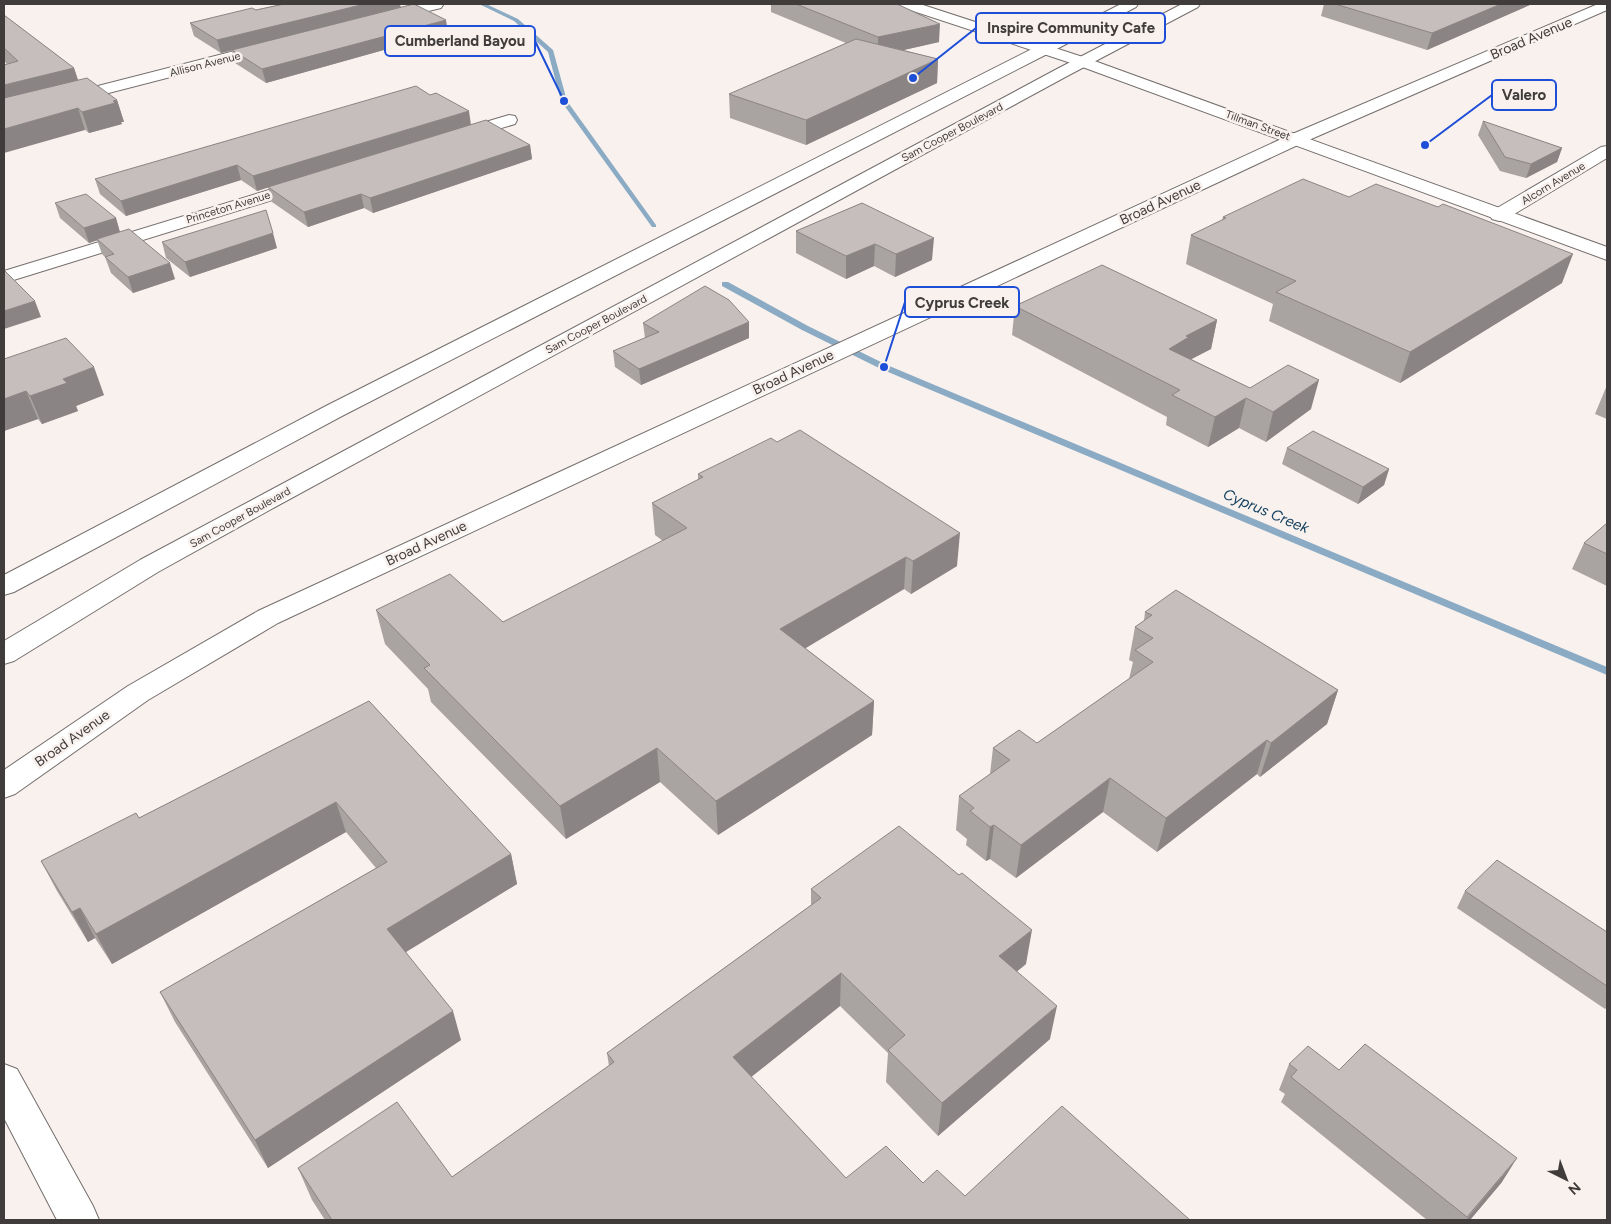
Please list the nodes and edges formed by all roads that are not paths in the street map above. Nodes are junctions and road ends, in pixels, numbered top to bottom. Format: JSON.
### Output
{"nodes":[{"id":1,"x":906,"y":4,"type":"edge"},
{"id":2,"x":1131,"y":4,"type":"edge"},
{"id":3,"x":1193,"y":4,"type":"edge"},
{"id":4,"x":436,"y":5,"type":"edge"},
{"id":5,"x":1601,"y":6,"type":"edge"},
{"id":6,"x":369,"y":22,"type":"edge"},
{"id":7,"x":283,"y":44,"type":"edge"},
{"id":8,"x":1046,"y":49,"type":"junction"},
{"id":9,"x":1083,"y":62,"type":"junction"},
{"id":10,"x":4,"y":115,"type":"edge"},
{"id":11,"x":509,"y":120,"type":"dead end"},
{"id":12,"x":1296,"y":138,"type":"junction"},
{"id":13,"x":443,"y":141,"type":"edge"},
{"id":14,"x":1607,"y":151,"type":"edge"},
{"id":15,"x":318,"y":179,"type":"edge"},
{"id":16,"x":1499,"y":215,"type":"junction"},
{"id":17,"x":1607,"y":254,"type":"edge"},
{"id":18,"x":4,"y":277,"type":"edge"},
{"id":19,"x":4,"y":586,"type":"edge"},
{"id":20,"x":4,"y":654,"type":"edge"},
{"id":21,"x":4,"y":786,"type":"edge"},
{"id":22,"x":4,"y":1081,"type":"edge"},
{"id":23,"x":79,"y":1220,"type":"edge"}],
"edges":[{"from":1,"to":8,"type":"main road","name":"Tillman Street"},
{"from":2,"to":8,"type":"main road"},
{"from":3,"to":9,"type":"main road","name":"Sam Cooper Boulevard"},
{"from":4,"to":6,"type":"main road"},
{"from":5,"to":12,"type":"main road","name":"Broad Avenue"},
{"from":7,"to":10,"type":"main road","name":"Allison Avenue"},
{"from":8,"to":9,"type":"main road","name":"Tillman Street"},
{"from":8,"to":19,"type":"main road"},
{"from":9,"to":12,"type":"main road","name":"Tillman Street"},
{"from":9,"to":20,"type":"main road","name":"Sam Cooper Boulevard"},
{"from":11,"to":13,"type":"main road"},
{"from":12,"to":16,"type":"main road","name":"Tillman Street"},
{"from":12,"to":21,"type":"main road","name":"Broad Avenue"},
{"from":14,"to":16,"type":"main road","name":"Alcorn Avenue"},
{"from":15,"to":18,"type":"main road","name":"Princeton Avenue"},
{"from":16,"to":17,"type":"main road","name":"Tillman Street"},
{"from":22,"to":23,"type":"main road"}]}
